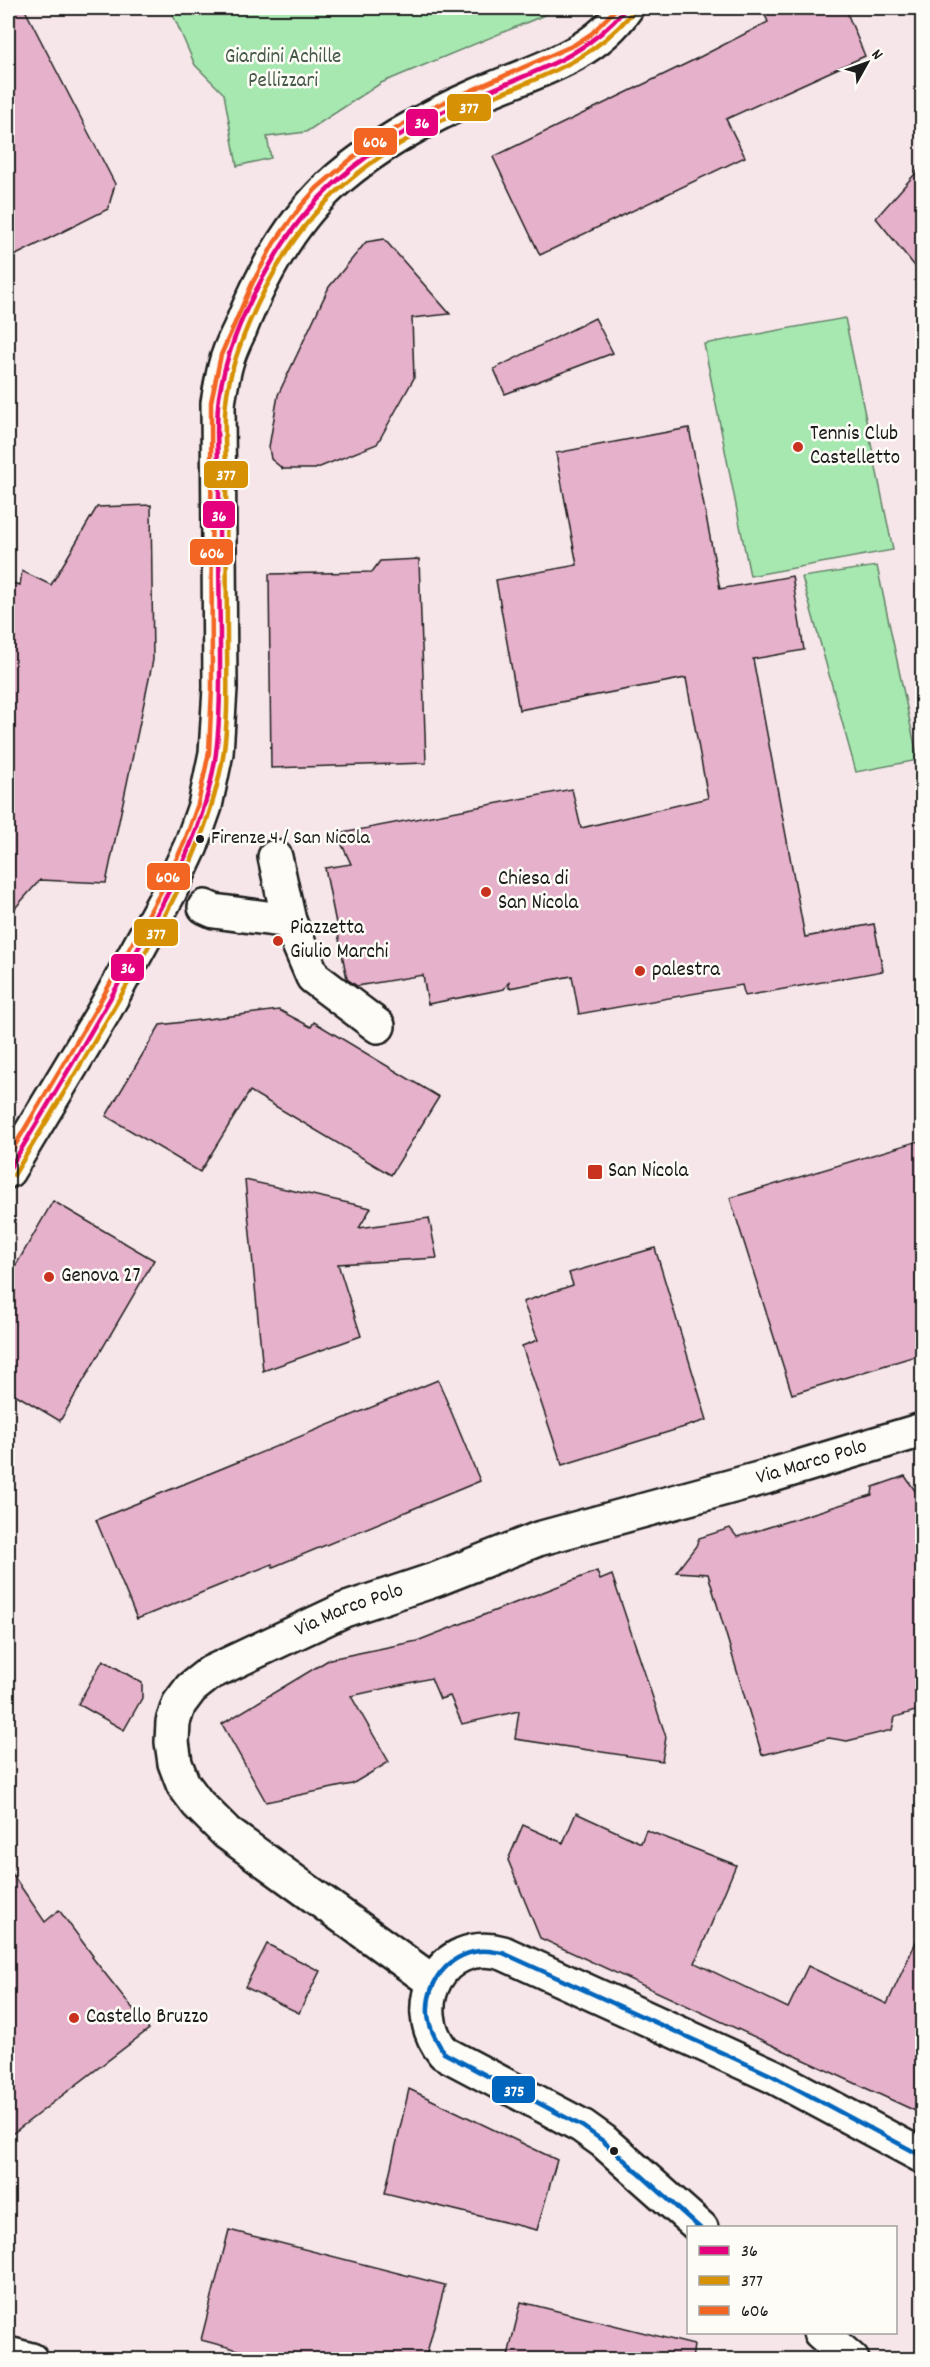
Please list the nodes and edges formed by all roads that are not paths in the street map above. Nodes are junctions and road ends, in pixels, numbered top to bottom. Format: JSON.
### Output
{"nodes":[{"id":1,"x":626,"y":8,"type":"edge"},
{"id":2,"x":275,"y":857,"type":"dead end"},
{"id":3,"x":205,"y":907,"type":"dead end"},
{"id":4,"x":289,"y":921,"type":"junction"},
{"id":5,"x":378,"y":1026,"type":"dead end"},
{"id":6,"x":8,"y":1171,"type":"edge"},
{"id":7,"x":922,"y":1430,"type":"edge"},
{"id":8,"x":433,"y":1982,"type":"junction"},
{"id":9,"x":922,"y":2156,"type":"edge"},
{"id":10,"x":699,"y":2226,"type":"edge"},
{"id":11,"x":822,"y":2334,"type":"edge"},
{"id":12,"x":8,"y":2354,"type":"edge"},
{"id":13,"x":31,"y":2360,"type":"edge"},
{"id":14,"x":852,"y":2360,"type":"edge"}],
"edges":[{"from":1,"to":6,"type":"street"},
{"from":2,"to":4,"type":"street"},
{"from":3,"to":4,"type":"street"},
{"from":4,"to":5,"type":"street"},
{"from":7,"to":8,"type":"street","name":"Via Marco Polo"},
{"from":8,"to":9,"type":"street"},
{"from":8,"to":10,"type":"street"},
{"from":11,"to":14,"type":"street"},
{"from":12,"to":13,"type":"street"}]}
